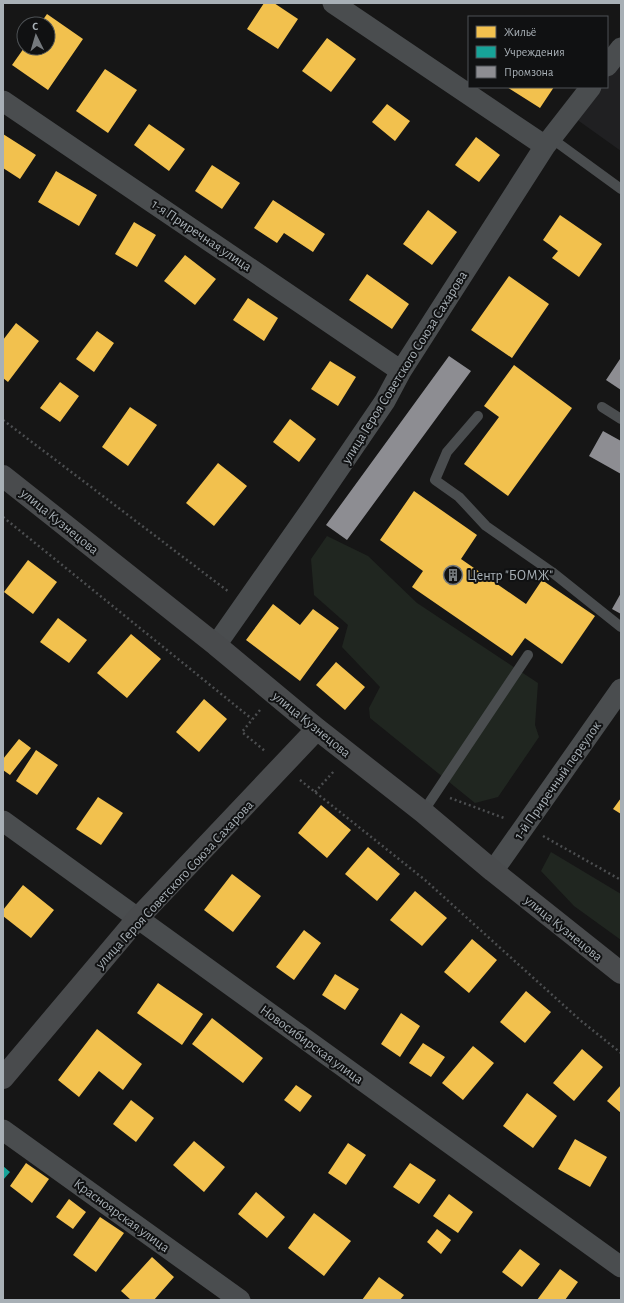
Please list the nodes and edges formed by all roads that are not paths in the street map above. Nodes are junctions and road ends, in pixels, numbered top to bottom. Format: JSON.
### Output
{"nodes":[{"id":1,"x":333,"y":3,"type":"edge"},
{"id":2,"x":621,"y":48,"type":"edge"},
{"id":3,"x":608,"y":65,"type":"edge"},
{"id":4,"x":590,"y":88,"type":"edge"},
{"id":5,"x":3,"y":101,"type":"edge"},
{"id":6,"x":548,"y":142,"type":"junction"},
{"id":7,"x":621,"y":189,"type":"edge"},
{"id":8,"x":401,"y":371,"type":"junction"},
{"id":9,"x":602,"y":407,"type":"dead end"},
{"id":10,"x":478,"y":416,"type":"dead end"},
{"id":11,"x":621,"y":419,"type":"edge"},
{"id":12,"x":3,"y":476,"type":"edge"},
{"id":13,"x":621,"y":627,"type":"edge"},
{"id":14,"x":216,"y":645,"type":"junction"},
{"id":15,"x":528,"y":655,"type":"dead end"},
{"id":16,"x":621,"y":689,"type":"edge"},
{"id":17,"x":317,"y":729,"type":"junction"},
{"id":18,"x":423,"y":812,"type":"junction"},
{"id":19,"x":3,"y":821,"type":"edge"},
{"id":20,"x":493,"y":872,"type":"junction"},
{"id":21,"x":137,"y":919,"type":"junction"},
{"id":22,"x":621,"y":973,"type":"edge"},
{"id":23,"x":3,"y":1078,"type":"edge"},
{"id":24,"x":3,"y":1130,"type":"edge"},
{"id":25,"x":621,"y":1267,"type":"edge"},
{"id":26,"x":240,"y":1300,"type":"edge"}],
"edges":[{"from":1,"to":6,"type":"street"},
{"from":2,"to":3,"type":"street"},
{"from":4,"to":6,"type":"street","name":"улица Героя Советского Союза Сахарова"},
{"from":5,"to":8,"type":"street","name":"1-я Приречная улица"},
{"from":6,"to":7,"type":"lane"},
{"from":6,"to":8,"type":"street","name":"улица Героя Советского Союза Сахарова"},
{"from":8,"to":14,"type":"street","name":"улица Героя Советского Союза Сахарова"},
{"from":9,"to":11,"type":"lane"},
{"from":10,"to":13,"type":"lane"},
{"from":12,"to":14,"type":"main road","name":"улица Кузнецова"},
{"from":14,"to":17,"type":"main road","name":"улица Кузнецова"},
{"from":15,"to":18,"type":"lane"},
{"from":16,"to":20,"type":"street","name":"1-й Приречный переулок"},
{"from":17,"to":18,"type":"main road","name":"улица Кузнецова"},
{"from":17,"to":21,"type":"main road","name":"улица Героя Советского Союза Сахарова"},
{"from":18,"to":20,"type":"main road","name":"улица Кузнецова"},
{"from":19,"to":21,"type":"street","name":"Новосибирская улица"},
{"from":20,"to":22,"type":"main road","name":"улица Кузнецова"},
{"from":21,"to":23,"type":"main road","name":"улица Героя Советского Союза Сахарова"},
{"from":21,"to":25,"type":"street","name":"Новосибирская улица"},
{"from":24,"to":26,"type":"street","name":"Красноярская улица"}]}
